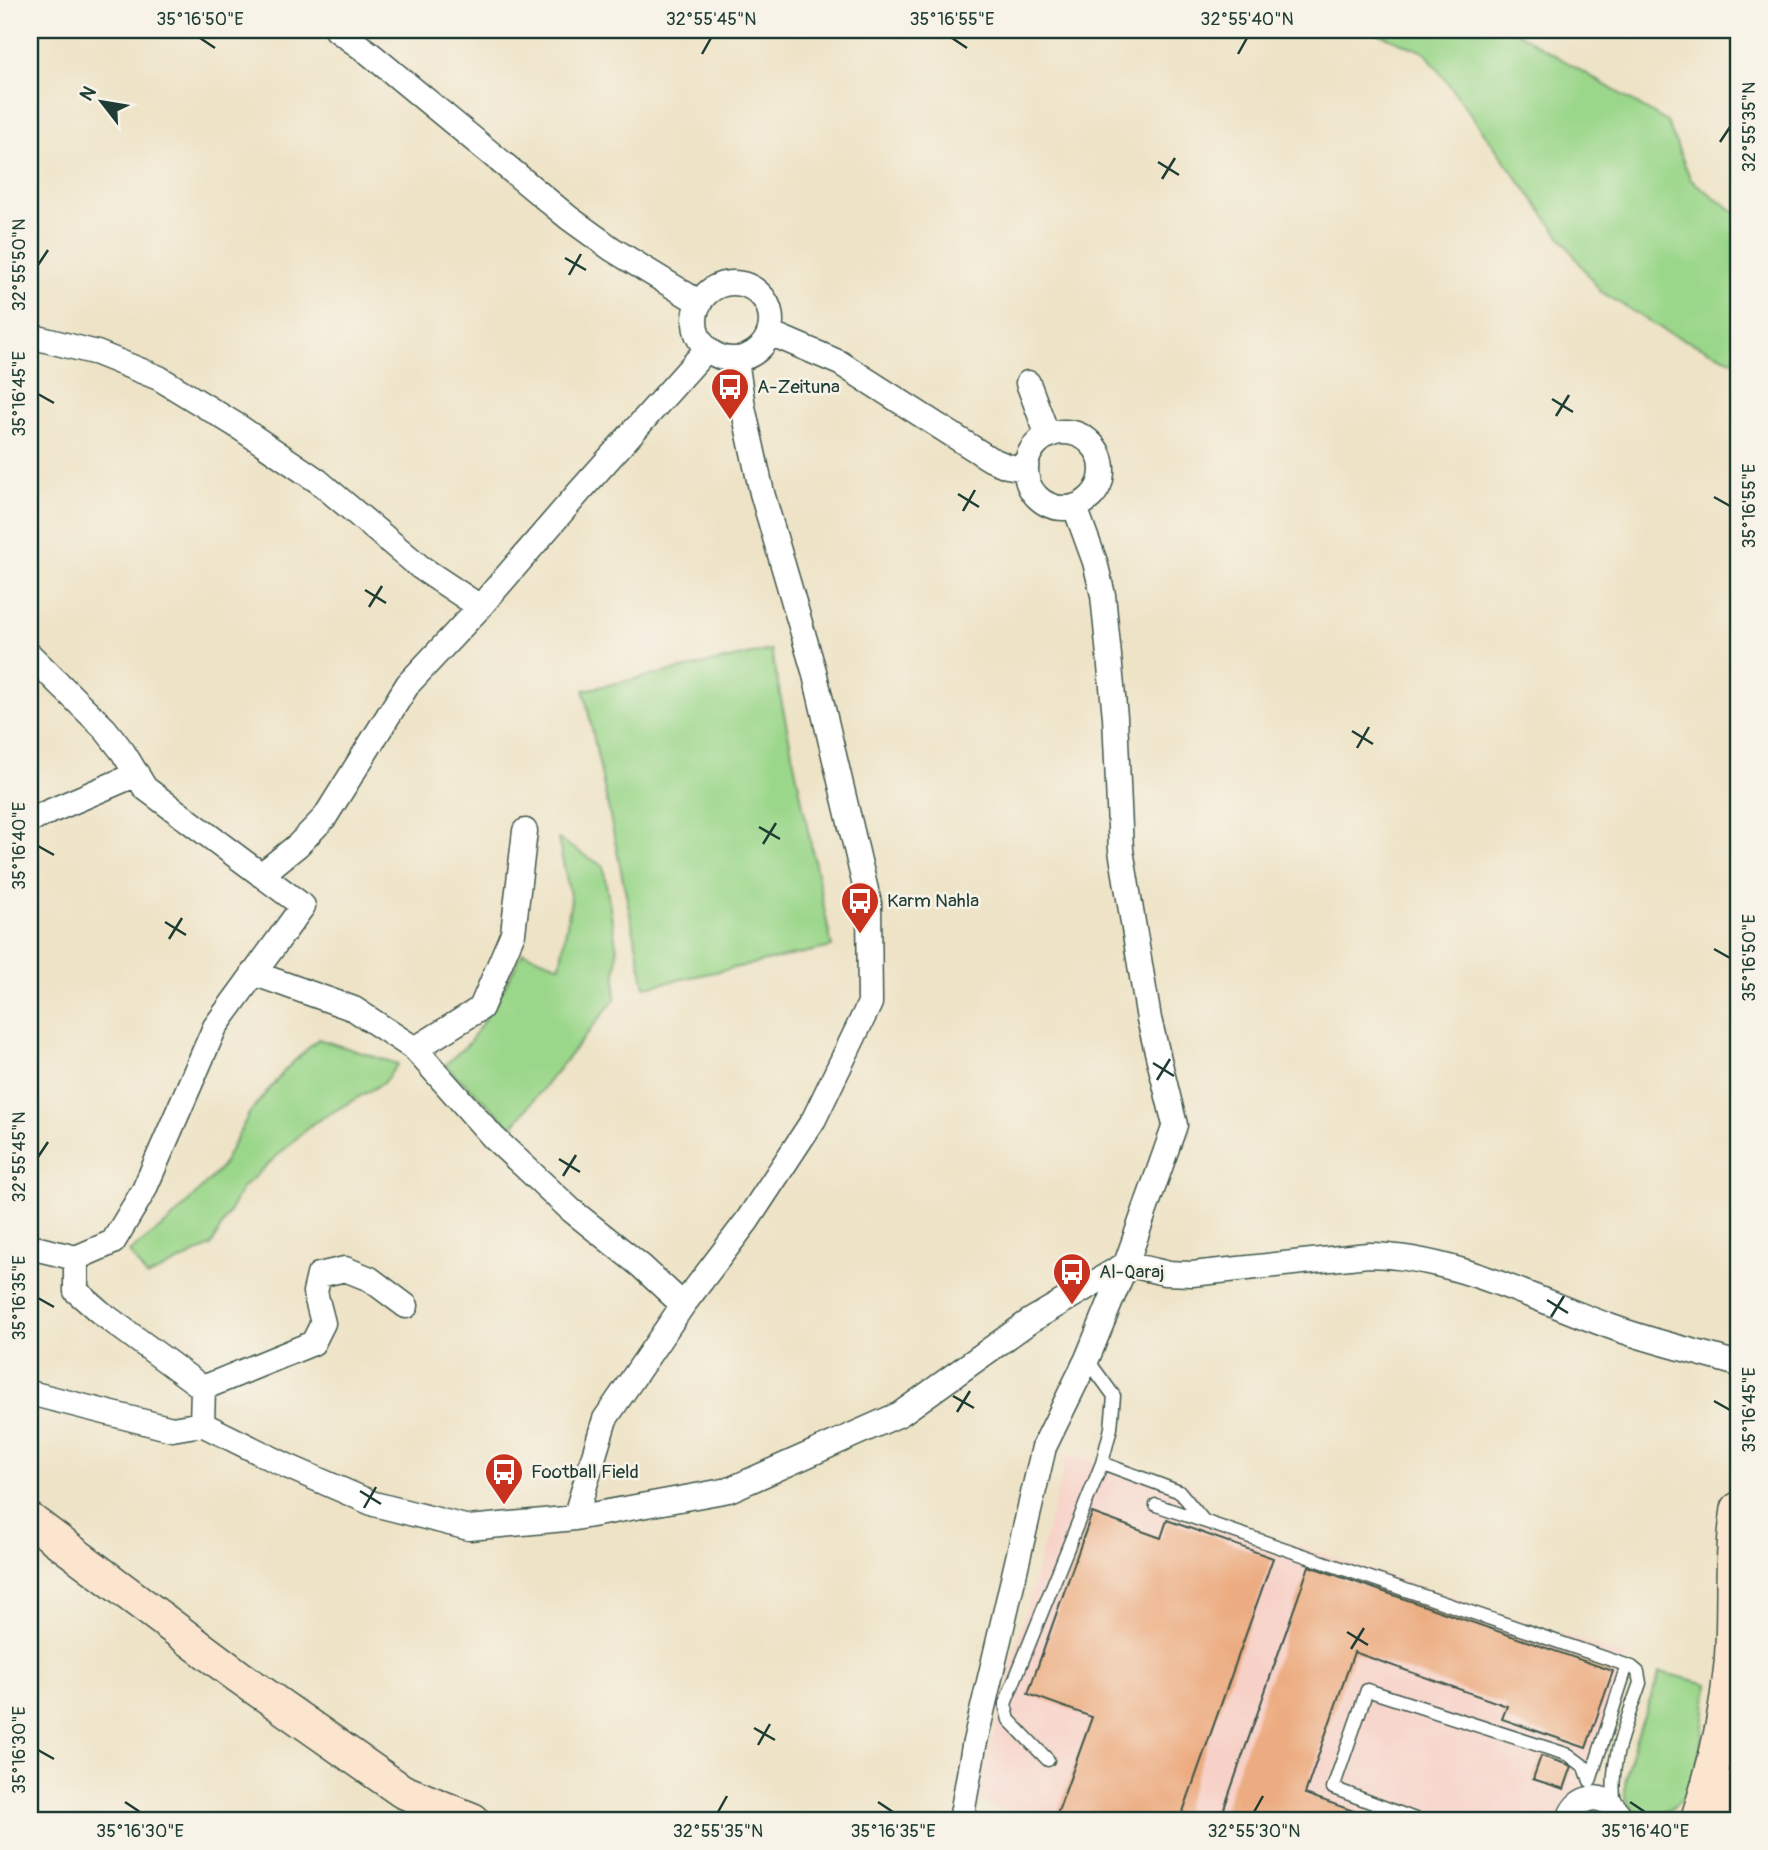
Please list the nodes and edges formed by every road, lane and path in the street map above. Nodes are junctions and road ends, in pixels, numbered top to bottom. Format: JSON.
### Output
{"nodes":[{"id":1,"x":337,"y":30,"type":"edge"},
{"id":2,"x":700,"y":303,"type":"junction"},
{"id":3,"x":770,"y":332,"type":"junction"},
{"id":4,"x":30,"y":336,"type":"edge"},
{"id":5,"x":707,"y":349,"type":"junction"},
{"id":6,"x":736,"y":360,"type":"junction"},
{"id":7,"x":1028,"y":383,"type":"dead end"},
{"id":8,"x":1048,"y":436,"type":"junction"},
{"id":9,"x":1025,"y":469,"type":"junction"},
{"id":10,"x":1075,"y":507,"type":"junction"},
{"id":11,"x":480,"y":607,"type":"junction"},
{"id":12,"x":30,"y":655,"type":"edge"},
{"id":13,"x":137,"y":774,"type":"junction"},
{"id":14,"x":30,"y":820,"type":"edge"},
{"id":15,"x":525,"y":831,"type":"dead end"},
{"id":16,"x":261,"y":875,"type":"junction"},
{"id":17,"x":253,"y":973,"type":"junction"},
{"id":18,"x":415,"y":1049,"type":"junction"},
{"id":19,"x":30,"y":1247,"type":"edge"},
{"id":20,"x":76,"y":1258,"type":"junction"},
{"id":21,"x":1126,"y":1264,"type":"junction"},
{"id":22,"x":683,"y":1305,"type":"junction"},
{"id":23,"x":406,"y":1306,"type":"dead end"},
{"id":24,"x":1697,"y":1352,"type":"junction"},
{"id":25,"x":1738,"y":1352,"type":"edge"},
{"id":26,"x":1087,"y":1359,"type":"junction"},
{"id":27,"x":1738,"y":1364,"type":"edge"},
{"id":28,"x":203,"y":1388,"type":"junction"},
{"id":29,"x":30,"y":1393,"type":"edge"},
{"id":30,"x":202,"y":1424,"type":"junction"},
{"id":31,"x":1102,"y":1463,"type":"junction"},
{"id":32,"x":1156,"y":1504,"type":"dead end"},
{"id":33,"x":1738,"y":1509,"type":"edge"},
{"id":34,"x":575,"y":1518,"type":"junction"},
{"id":35,"x":30,"y":1520,"type":"edge"},
{"id":36,"x":1204,"y":1521,"type":"junction"},
{"id":37,"x":1627,"y":1665,"type":"junction"},
{"id":38,"x":1048,"y":1760,"type":"dead end"},
{"id":39,"x":1590,"y":1781,"type":"junction"},
{"id":40,"x":1738,"y":1785,"type":"edge"},
{"id":41,"x":1574,"y":1812,"type":"edge"},
{"id":42,"x":1619,"y":1816,"type":"edge"},
{"id":43,"x":1704,"y":1819,"type":"edge"},
{"id":44,"x":473,"y":1820,"type":"edge"},
{"id":45,"x":961,"y":1820,"type":"edge"},
{"id":46,"x":1418,"y":1820,"type":"edge"}],
"edges":[{"from":1,"to":2,"type":"street"},
{"from":2,"to":3,"type":"street"},
{"from":2,"to":5,"type":"street"},
{"from":3,"to":6,"type":"street"},
{"from":3,"to":9,"type":"street"},
{"from":4,"to":11,"type":"street"},
{"from":5,"to":6,"type":"street"},
{"from":5,"to":11,"type":"street"},
{"from":6,"to":22,"type":"street"},
{"from":7,"to":8,"type":"street"},
{"from":8,"to":9,"type":"street"},
{"from":8,"to":10,"type":"street"},
{"from":9,"to":10,"type":"street"},
{"from":10,"to":21,"type":"street"},
{"from":11,"to":16,"type":"street"},
{"from":12,"to":13,"type":"street"},
{"from":13,"to":14,"type":"street"},
{"from":13,"to":16,"type":"street"},
{"from":15,"to":18,"type":"street"},
{"from":16,"to":17,"type":"street"},
{"from":17,"to":18,"type":"street"},
{"from":17,"to":20,"type":"street"},
{"from":18,"to":22,"type":"street"},
{"from":19,"to":20,"type":"street"},
{"from":20,"to":28,"type":"street"},
{"from":21,"to":24,"type":"street"},
{"from":21,"to":26,"type":"street"},
{"from":21,"to":34,"type":"street"},
{"from":22,"to":34,"type":"street"},
{"from":23,"to":28,"type":"street"},
{"from":24,"to":25,"type":"street"},
{"from":24,"to":27,"type":"street"},
{"from":26,"to":31,"type":"lane"},
{"from":26,"to":45,"type":"street"},
{"from":28,"to":30,"type":"street"},
{"from":29,"to":30,"type":"street"},
{"from":30,"to":34,"type":"street"},
{"from":31,"to":36,"type":"lane"},
{"from":31,"to":38,"type":"lane"},
{"from":32,"to":36,"type":"lane"},
{"from":33,"to":43,"type":"main road"},
{"from":35,"to":44,"type":"main road"},
{"from":36,"to":37,"type":"lane"},
{"from":37,"to":39,"type":"lane"},
{"from":37,"to":42,"type":"lane"},
{"from":39,"to":41,"type":"lane"},
{"from":39,"to":46,"type":"lane"},
{"from":40,"to":43,"type":"main road"},
{"from":41,"to":42,"type":"street"}]}
